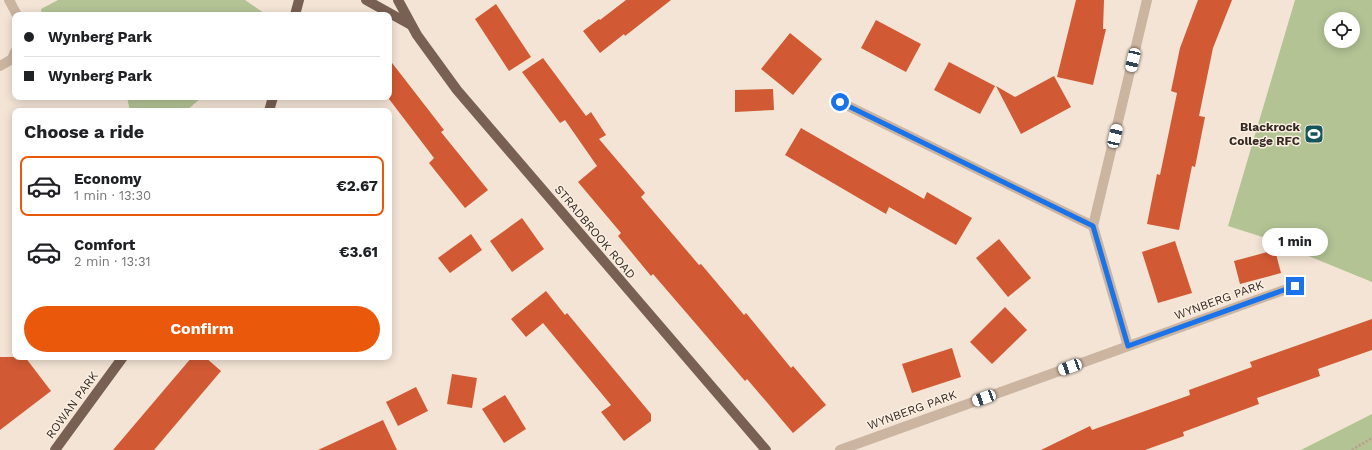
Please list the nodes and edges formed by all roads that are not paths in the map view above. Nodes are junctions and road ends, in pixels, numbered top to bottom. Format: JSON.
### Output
{"nodes":[{"id":1,"x":9,"y":0,"type":"edge"},
{"id":2,"x":299,"y":0,"type":"edge"},
{"id":3,"x":366,"y":0,"type":"edge"},
{"id":4,"x":398,"y":0,"type":"edge"},
{"id":5,"x":1147,"y":0,"type":"edge"},
{"id":6,"x":15,"y":12,"type":"edge"},
{"id":7,"x":296,"y":12,"type":"edge"},
{"id":8,"x":388,"y":12,"type":"edge"},
{"id":9,"x":392,"y":14,"type":"edge"},
{"id":10,"x":411,"y":25,"type":"junction"},
{"id":11,"x":12,"y":59,"type":"edge"},
{"id":12,"x":0,"y":66,"type":"edge"},
{"id":13,"x":840,"y":102,"type":"dead end"},
{"id":14,"x":1093,"y":226,"type":"junction"},
{"id":15,"x":1295,"y":286,"type":"dead end"},
{"id":16,"x":1128,"y":346,"type":"junction"},
{"id":17,"x":121,"y":360,"type":"edge"},
{"id":18,"x":55,"y":450,"type":"edge"},
{"id":19,"x":766,"y":450,"type":"edge"},
{"id":20,"x":840,"y":450,"type":"edge"}],
"edges":[{"from":1,"to":6,"type":"street"},
{"from":2,"to":7,"type":"main road"},
{"from":3,"to":8,"type":"main road","name":"STRADBROOK ROAD"},
{"from":4,"to":10,"type":"main road","name":"STRADBROOK ROAD"},
{"from":5,"to":14,"type":"street"},
{"from":9,"to":10,"type":"main road","name":"STRADBROOK ROAD"},
{"from":10,"to":19,"type":"main road","name":"STRADBROOK ROAD"},
{"from":11,"to":12,"type":"street"},
{"from":13,"to":14,"type":"street"},
{"from":14,"to":16,"type":"street"},
{"from":15,"to":16,"type":"street","name":"WYNBERG PARK"},
{"from":16,"to":20,"type":"street","name":"WYNBERG PARK"},
{"from":17,"to":18,"type":"main road","name":"ROWAN PARK"}]}
